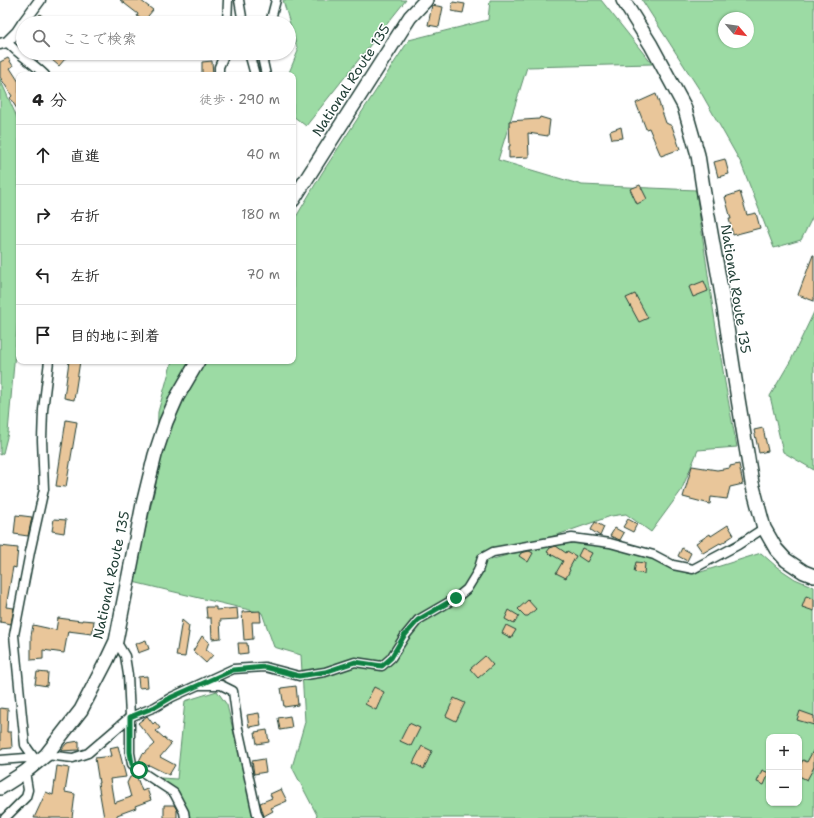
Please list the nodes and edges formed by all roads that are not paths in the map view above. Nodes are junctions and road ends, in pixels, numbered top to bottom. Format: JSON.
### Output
{"nodes":[{"id":1,"x":40,"y":0,"type":"edge"},
{"id":2,"x":228,"y":0,"type":"edge"},
{"id":3,"x":239,"y":0,"type":"edge"},
{"id":4,"x":276,"y":0,"type":"edge"},
{"id":5,"x":426,"y":0,"type":"edge"},
{"id":6,"x":623,"y":0,"type":"edge"},
{"id":7,"x":28,"y":16,"type":"edge"},
{"id":8,"x":227,"y":16,"type":"edge"},
{"id":9,"x":242,"y":16,"type":"edge"},
{"id":10,"x":272,"y":16,"type":"edge"},
{"id":11,"x":16,"y":33,"type":"edge"},
{"id":12,"x":3,"y":43,"type":"edge"},
{"id":13,"x":16,"y":51,"type":"edge"},
{"id":14,"x":28,"y":60,"type":"edge"},
{"id":15,"x":222,"y":60,"type":"edge"},
{"id":16,"x":251,"y":60,"type":"edge"},
{"id":17,"x":263,"y":60,"type":"edge"},
{"id":18,"x":42,"y":72,"type":"edge"},
{"id":19,"x":219,"y":72,"type":"edge"},
{"id":20,"x":254,"y":72,"type":"edge"},
{"id":21,"x":265,"y":72,"type":"edge"},
{"id":22,"x":296,"y":191,"type":"edge"},
{"id":23,"x":49,"y":364,"type":"edge"},
{"id":24,"x":196,"y":364,"type":"edge"},
{"id":25,"x":764,"y":528,"type":"junction"},
{"id":26,"x":814,"y":576,"type":"edge"},
{"id":27,"x":116,"y":641,"type":"junction"},
{"id":28,"x":198,"y":685,"type":"junction"},
{"id":29,"x":130,"y":717,"type":"junction"},
{"id":30,"x":41,"y":759,"type":"junction"},
{"id":31,"x":0,"y":760,"type":"edge"},
{"id":32,"x":24,"y":772,"type":"junction"},
{"id":33,"x":0,"y":788,"type":"edge"},
{"id":34,"x":5,"y":818,"type":"edge"},
{"id":35,"x":185,"y":818,"type":"edge"},
{"id":36,"x":258,"y":818,"type":"edge"}],
"edges":[{"from":1,"to":7,"type":"street"},
{"from":2,"to":8,"type":"street"},
{"from":3,"to":9,"type":"street"},
{"from":4,"to":10,"type":"street"},
{"from":5,"to":22,"type":"highway","name":"National Route 135"},
{"from":6,"to":25,"type":"highway","name":"National Route 135"},
{"from":11,"to":12,"type":"street"},
{"from":12,"to":13,"type":"street"},
{"from":14,"to":18,"type":"street"},
{"from":15,"to":19,"type":"street"},
{"from":16,"to":20,"type":"street"},
{"from":17,"to":21,"type":"street"},
{"from":23,"to":30,"type":"street"},
{"from":24,"to":27,"type":"highway","name":"National Route 135"},
{"from":25,"to":26,"type":"highway","name":"National Route 135"},
{"from":25,"to":28,"type":"street"},
{"from":27,"to":29,"type":"street"},
{"from":27,"to":30,"type":"highway","name":"National Route 135"},
{"from":28,"to":29,"type":"street"},
{"from":28,"to":36,"type":"street"},
{"from":29,"to":30,"type":"street"},
{"from":29,"to":35,"type":"street"},
{"from":30,"to":31,"type":"street"},
{"from":30,"to":32,"type":"highway","name":"National Route 135"},
{"from":32,"to":33,"type":"highway","name":"National Route 135"},
{"from":32,"to":34,"type":"street"}]}
